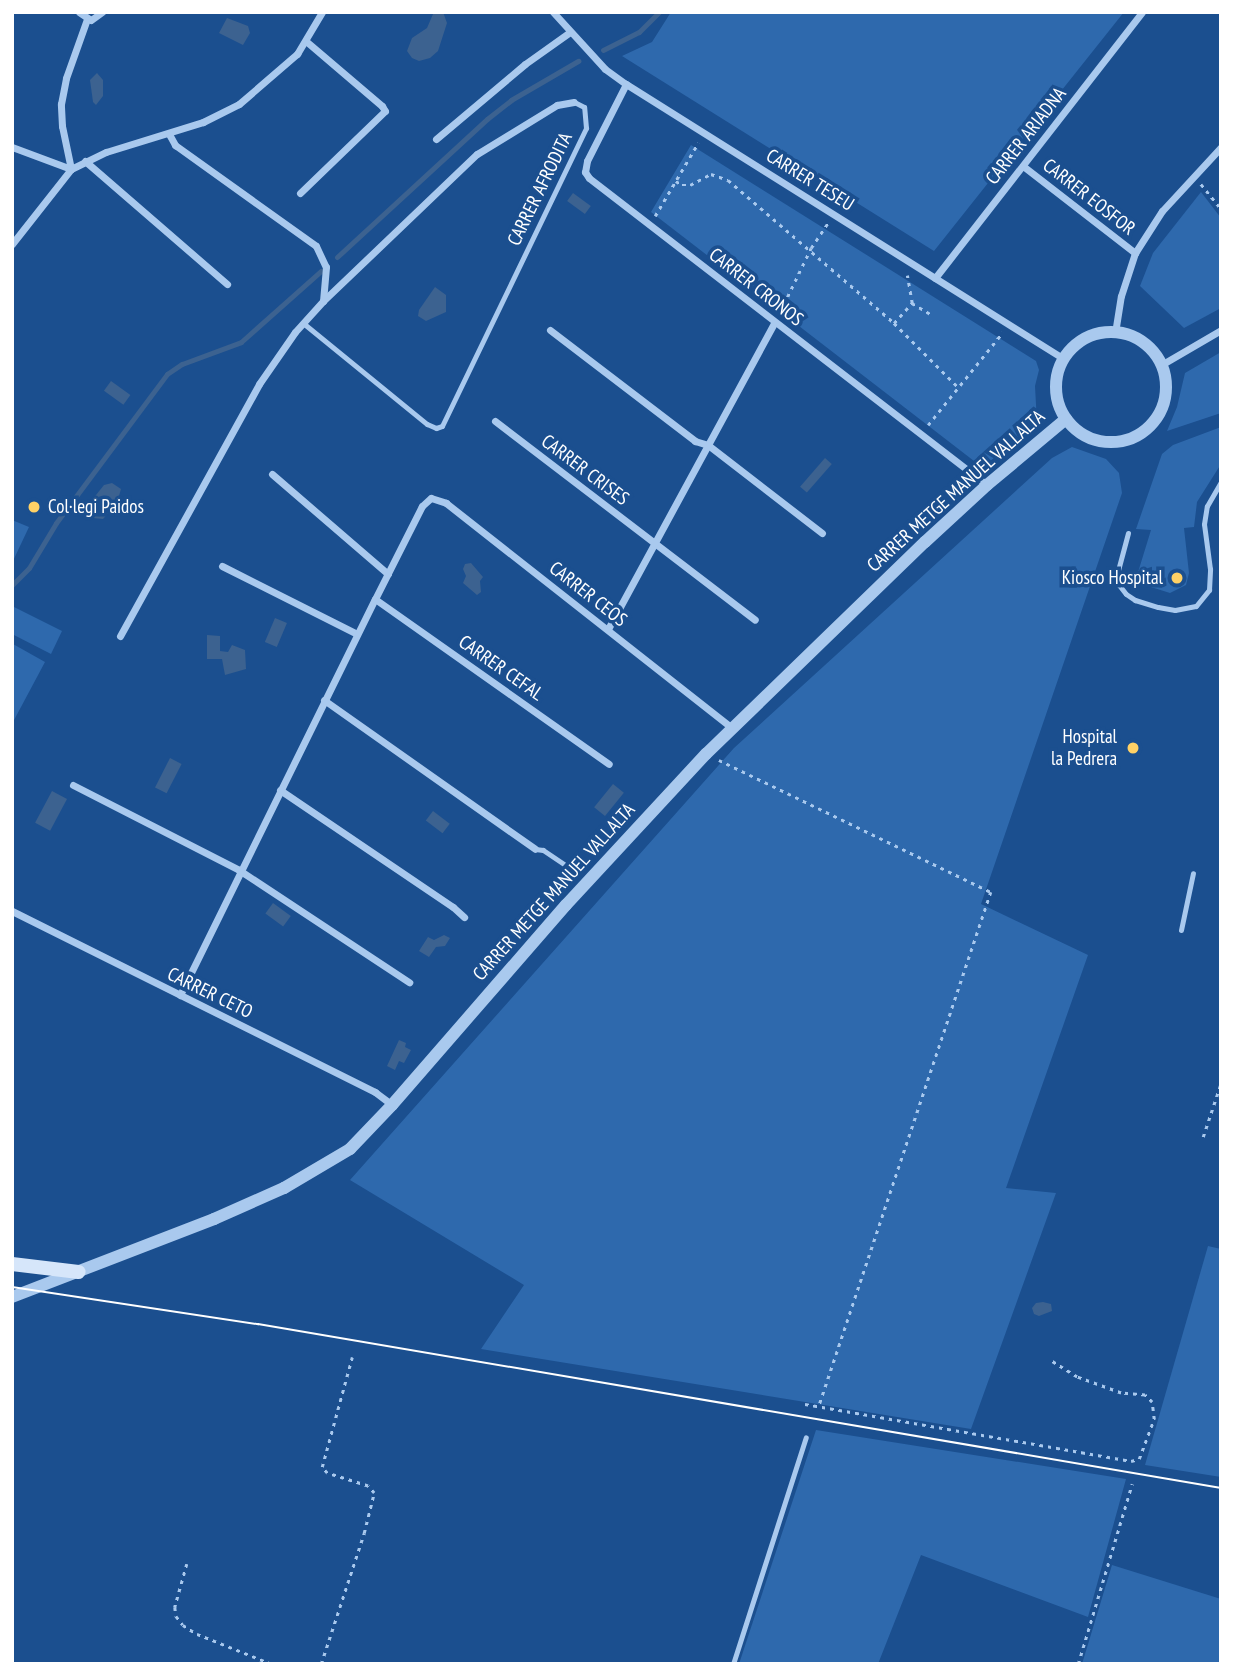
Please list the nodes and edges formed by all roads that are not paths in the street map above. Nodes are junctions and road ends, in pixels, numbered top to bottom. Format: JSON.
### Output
{"nodes":[{"id":1,"x":79,"y":12,"type":"edge"},
{"id":2,"x":102,"y":12,"type":"edge"},
{"id":3,"x":322,"y":12,"type":"edge"},
{"id":4,"x":1142,"y":12,"type":"edge"},
{"id":5,"x":557,"y":14,"type":"edge"},
{"id":6,"x":87,"y":19,"type":"junction"},
{"id":7,"x":570,"y":32,"type":"junction"},
{"id":8,"x":306,"y":41,"type":"junction"},
{"id":9,"x":626,"y":84,"type":"junction"},
{"id":10,"x":574,"y":102,"type":"joint"},
{"id":11,"x":169,"y":134,"type":"junction"},
{"id":12,"x":436,"y":139,"type":"dead end"},
{"id":13,"x":12,"y":147,"type":"edge"},
{"id":14,"x":1221,"y":147,"type":"edge"},
{"id":15,"x":85,"y":161,"type":"junction"},
{"id":16,"x":1023,"y":166,"type":"junction"},
{"id":17,"x":71,"y":169,"type":"junction"},
{"id":18,"x":300,"y":193,"type":"dead end"},
{"id":19,"x":12,"y":244,"type":"edge"},
{"id":20,"x":1135,"y":253,"type":"junction"},
{"id":21,"x":935,"y":278,"type":"junction"},
{"id":22,"x":227,"y":284,"type":"dead end"},
{"id":23,"x":323,"y":301,"type":"junction"},
{"id":24,"x":775,"y":322,"type":"junction"},
{"id":25,"x":303,"y":323,"type":"junction"},
{"id":26,"x":550,"y":330,"type":"dead end"},
{"id":27,"x":1221,"y":330,"type":"edge"},
{"id":28,"x":1115,"y":332,"type":"junction"},
{"id":29,"x":1063,"y":359,"type":"junction"},
{"id":30,"x":1161,"y":365,"type":"junction"},
{"id":31,"x":1066,"y":419,"type":"junction"},
{"id":32,"x":495,"y":421,"type":"dead end"},
{"id":33,"x":708,"y":445,"type":"junction"},
{"id":34,"x":272,"y":474,"type":"dead end"},
{"id":35,"x":1221,"y":482,"type":"edge"},
{"id":36,"x":987,"y":485,"type":"junction"},
{"id":37,"x":822,"y":533,"type":"dead end"},
{"id":38,"x":1128,"y":533,"type":"dead end"},
{"id":39,"x":655,"y":543,"type":"junction"},
{"id":40,"x":222,"y":566,"type":"dead end"},
{"id":41,"x":388,"y":574,"type":"junction"},
{"id":42,"x":375,"y":598,"type":"junction"},
{"id":43,"x":755,"y":620,"type":"dead end"},
{"id":44,"x":608,"y":629,"type":"junction"},
{"id":45,"x":357,"y":634,"type":"junction"},
{"id":46,"x":120,"y":636,"type":"dead end"},
{"id":47,"x":324,"y":700,"type":"junction"},
{"id":48,"x":732,"y":728,"type":"junction"},
{"id":49,"x":609,"y":764,"type":"dead end"},
{"id":50,"x":73,"y":785,"type":"dead end"},
{"id":51,"x":280,"y":790,"type":"junction"},
{"id":52,"x":535,"y":849,"type":"joint"},
{"id":53,"x":568,"y":867,"type":"dead end"},
{"id":54,"x":239,"y":870,"type":"junction"},
{"id":55,"x":1193,"y":873,"type":"dead end"},
{"id":56,"x":12,"y":911,"type":"edge"},
{"id":57,"x":464,"y":917,"type":"dead end"},
{"id":58,"x":1181,"y":929,"type":"dead end"},
{"id":59,"x":409,"y":982,"type":"dead end"},
{"id":60,"x":180,"y":995,"type":"junction"},
{"id":61,"x":393,"y":1105,"type":"junction"},
{"id":62,"x":12,"y":1264,"type":"edge"},
{"id":63,"x":79,"y":1272,"type":"junction"},
{"id":64,"x":12,"y":1297,"type":"edge"},
{"id":65,"x":806,"y":1437,"type":"dead end"},
{"id":66,"x":733,"y":1664,"type":"edge"}],
"edges":[{"from":1,"to":6,"type":"street"},
{"from":2,"to":6,"type":"street"},
{"from":3,"to":8,"type":"street"},
{"from":4,"to":16,"type":"street","name":"CARRER ARIADNA"},
{"from":5,"to":7,"type":"street","name":"CARRER TESEU"},
{"from":6,"to":17,"type":"street"},
{"from":7,"to":9,"type":"street","name":"CARRER TESEU"},
{"from":7,"to":12,"type":"street"},
{"from":8,"to":11,"type":"street"},
{"from":8,"to":18,"type":"street"},
{"from":9,"to":21,"type":"street","name":"CARRER TESEU"},
{"from":9,"to":24,"type":"street","name":"CARRER CRONOS"},
{"from":10,"to":23,"type":"street","name":"CARRER AFRODITA"},
{"from":10,"to":25,"type":"lane","name":"CARRER AFRODITA"},
{"from":11,"to":15,"type":"street"},
{"from":11,"to":23,"type":"street"},
{"from":13,"to":17,"type":"street"},
{"from":14,"to":20,"type":"street"},
{"from":15,"to":17,"type":"street"},
{"from":15,"to":22,"type":"street"},
{"from":16,"to":20,"type":"street","name":"CARRER EOSFOR"},
{"from":16,"to":21,"type":"street","name":"CARRER ARIADNA"},
{"from":17,"to":19,"type":"street"},
{"from":20,"to":28,"type":"street"},
{"from":21,"to":29,"type":"street","name":"CARRER TESEU"},
{"from":23,"to":25,"type":"street","name":"CARRER AFRODITA"},
{"from":24,"to":33,"type":"street"},
{"from":24,"to":36,"type":"street","name":"CARRER CRONOS"},
{"from":25,"to":46,"type":"street","name":"CARRER AFRODITA"},
{"from":26,"to":33,"type":"street"},
{"from":27,"to":30,"type":"street"},
{"from":28,"to":29,"type":"street"},
{"from":28,"to":30,"type":"street"},
{"from":29,"to":31,"type":"street"},
{"from":30,"to":31,"type":"street"},
{"from":31,"to":36,"type":"street","name":"CARRER METGE MANUEL VALLALTA"},
{"from":32,"to":39,"type":"street","name":"CARRER CRISES"},
{"from":33,"to":37,"type":"street"},
{"from":33,"to":39,"type":"street"},
{"from":34,"to":41,"type":"street"},
{"from":35,"to":38,"type":"lane"},
{"from":36,"to":48,"type":"street","name":"CARRER METGE MANUEL VALLALTA"},
{"from":39,"to":43,"type":"street","name":"CARRER CRISES"},
{"from":39,"to":44,"type":"street"},
{"from":40,"to":45,"type":"street"},
{"from":41,"to":42,"type":"street"},
{"from":41,"to":44,"type":"street","name":"CARRER CEOS"},
{"from":42,"to":45,"type":"street"},
{"from":42,"to":49,"type":"street","name":"CARRER CEFAL"},
{"from":44,"to":48,"type":"street","name":"CARRER CEOS"},
{"from":45,"to":47,"type":"street"},
{"from":47,"to":51,"type":"street"},
{"from":47,"to":52,"type":"street"},
{"from":48,"to":61,"type":"street","name":"CARRER METGE MANUEL VALLALTA"},
{"from":50,"to":54,"type":"street"},
{"from":51,"to":54,"type":"street"},
{"from":51,"to":57,"type":"street"},
{"from":52,"to":53,"type":"lane"},
{"from":54,"to":59,"type":"street"},
{"from":54,"to":60,"type":"street"},
{"from":55,"to":58,"type":"lane"},
{"from":56,"to":60,"type":"street","name":"CARRER CETO"},
{"from":60,"to":61,"type":"street","name":"CARRER CETO"},
{"from":61,"to":63,"type":"street","name":"CARRER METGE MANUEL VALLALTA"},
{"from":62,"to":63,"type":"main road"},
{"from":63,"to":64,"type":"street","name":"CARRER METGE MANUEL VALLALTA"},
{"from":65,"to":66,"type":"lane"}]}
